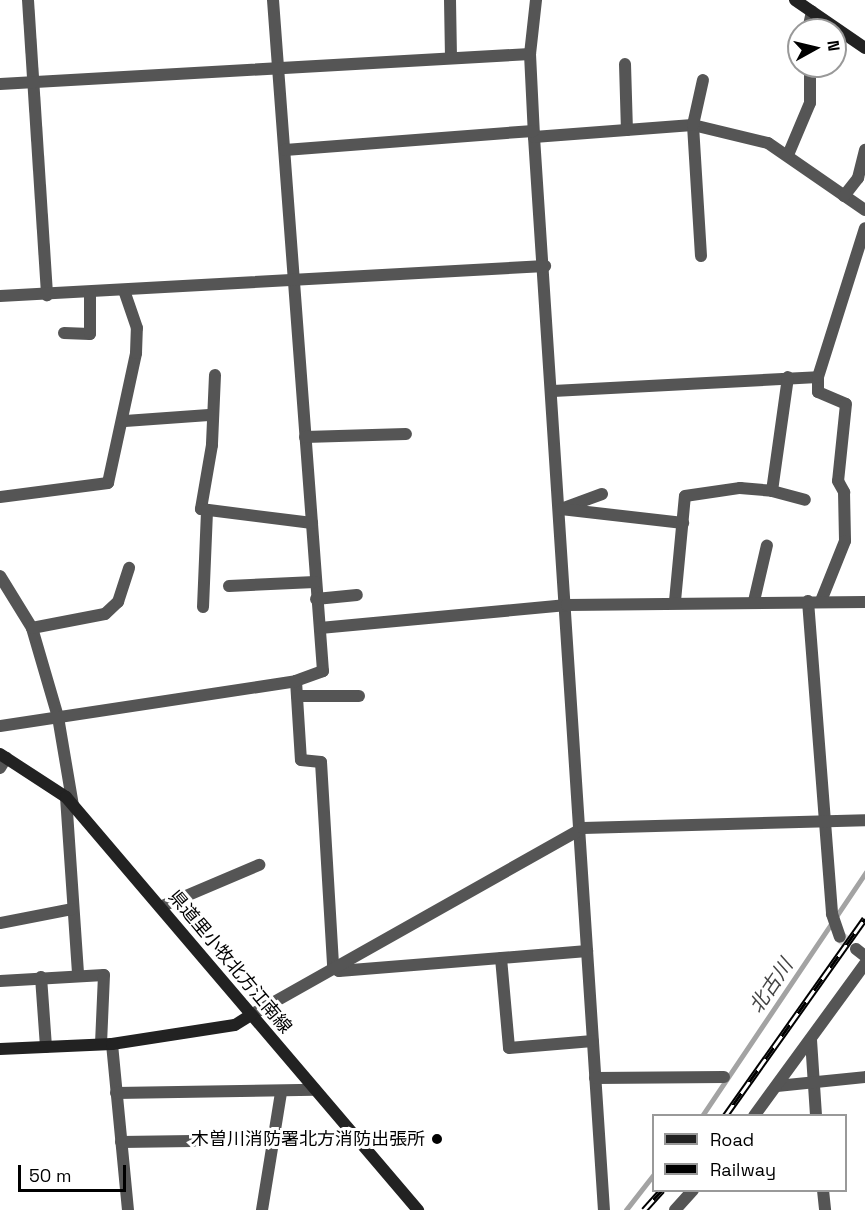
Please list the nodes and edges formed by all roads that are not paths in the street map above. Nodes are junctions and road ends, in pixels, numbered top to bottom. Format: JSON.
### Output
{"nodes":[{"id":1,"x":28,"y":0,"type":"edge"},
{"id":2,"x":273,"y":0,"type":"edge"},
{"id":3,"x":450,"y":0,"type":"edge"},
{"id":4,"x":536,"y":0,"type":"edge"},
{"id":5,"x":795,"y":0,"type":"edge"},
{"id":6,"x":812,"y":11,"type":"junction"},
{"id":7,"x":810,"y":18,"type":"edge"},
{"id":8,"x":865,"y":48,"type":"edge"},
{"id":9,"x":530,"y":54,"type":"junction"},
{"id":10,"x":451,"y":58,"type":"junction"},
{"id":11,"x":625,"y":64,"type":"dead end"},
{"id":12,"x":278,"y":70,"type":"junction"},
{"id":13,"x":810,"y":78,"type":"edge"},
{"id":14,"x":703,"y":80,"type":"dead end"},
{"id":15,"x":32,"y":82,"type":"junction"},
{"id":16,"x":0,"y":84,"type":"edge"},
{"id":17,"x":693,"y":125,"type":"junction"},
{"id":18,"x":627,"y":130,"type":"junction"},
{"id":19,"x":534,"y":134,"type":"junction"},
{"id":20,"x":285,"y":150,"type":"junction"},
{"id":21,"x":865,"y":150,"type":"edge"},
{"id":22,"x":788,"y":155,"type":"junction"},
{"id":23,"x":844,"y":196,"type":"junction"},
{"id":24,"x":865,"y":210,"type":"edge"},
{"id":25,"x":865,"y":228,"type":"edge"},
{"id":26,"x":701,"y":256,"type":"dead end"},
{"id":27,"x":545,"y":266,"type":"junction"},
{"id":28,"x":295,"y":280,"type":"junction"},
{"id":29,"x":124,"y":291,"type":"junction"},
{"id":30,"x":90,"y":292,"type":"junction"},
{"id":31,"x":47,"y":295,"type":"junction"},
{"id":32,"x":0,"y":296,"type":"edge"},
{"id":33,"x":64,"y":333,"type":"dead end"},
{"id":34,"x":215,"y":375,"type":"dead end"},
{"id":35,"x":788,"y":377,"type":"junction"},
{"id":36,"x":818,"y":377,"type":"junction"},
{"id":37,"x":553,"y":391,"type":"junction"},
{"id":38,"x":209,"y":415,"type":"junction"},
{"id":39,"x":125,"y":421,"type":"junction"},
{"id":40,"x":406,"y":434,"type":"dead end"},
{"id":41,"x":305,"y":437,"type":"junction"},
{"id":42,"x":772,"y":491,"type":"junction"},
{"id":43,"x":602,"y":494,"type":"dead end"},
{"id":44,"x":0,"y":497,"type":"edge"},
{"id":45,"x":805,"y":500,"type":"dead end"},
{"id":46,"x":561,"y":509,"type":"junction"},
{"id":47,"x":207,"y":510,"type":"junction"},
{"id":48,"x":682,"y":522,"type":"junction"},
{"id":49,"x":312,"y":523,"type":"junction"},
{"id":50,"x":766,"y":545,"type":"dead end"},
{"id":51,"x":129,"y":568,"type":"dead end"},
{"id":52,"x":0,"y":576,"type":"edge"},
{"id":53,"x":315,"y":582,"type":"junction"},
{"id":54,"x":229,"y":586,"type":"dead end"},
{"id":55,"x":357,"y":595,"type":"dead end"},
{"id":56,"x":316,"y":599,"type":"junction"},
{"id":57,"x":675,"y":601,"type":"junction"},
{"id":58,"x":754,"y":601,"type":"junction"},
{"id":59,"x":815,"y":601,"type":"junction"},
{"id":60,"x":865,"y":602,"type":"edge"},
{"id":61,"x":567,"y":606,"type":"junction"},
{"id":62,"x":203,"y":607,"type":"dead end"},
{"id":63,"x":32,"y":628,"type":"junction"},
{"id":64,"x":320,"y":628,"type":"junction"},
{"id":65,"x":296,"y":681,"type":"junction"},
{"id":66,"x":297,"y":696,"type":"junction"},
{"id":67,"x":359,"y":696,"type":"dead end"},
{"id":68,"x":58,"y":717,"type":"junction"},
{"id":69,"x":0,"y":726,"type":"edge"},
{"id":70,"x":2,"y":760,"type":"edge"},
{"id":71,"x":70,"y":802,"type":"junction"},
{"id":72,"x":827,"y":820,"type":"junction"},
{"id":73,"x":865,"y":820,"type":"edge"},
{"id":74,"x":583,"y":828,"type":"junction"},
{"id":75,"x":259,"y":865,"type":"dead end"},
{"id":76,"x":160,"y":907,"type":"junction"},
{"id":77,"x":72,"y":909,"type":"junction"},
{"id":78,"x":0,"y":923,"type":"edge"},
{"id":79,"x":838,"y":935,"type":"tunnel mouth"},
{"id":80,"x":587,"y":951,"type":"junction"},
{"id":81,"x":501,"y":958,"type":"junction"},
{"id":82,"x":865,"y":964,"type":"edge"},
{"id":83,"x":333,"y":966,"type":"junction"},
{"id":84,"x":78,"y":973,"type":"junction"},
{"id":85,"x":41,"y":977,"type":"junction"},
{"id":86,"x":0,"y":981,"type":"edge"},
{"id":87,"x":251,"y":1015,"type":"junction"},
{"id":88,"x":811,"y":1040,"type":"junction"},
{"id":89,"x":593,"y":1041,"type":"junction"},
{"id":90,"x":106,"y":1044,"type":"junction"},
{"id":91,"x":46,"y":1047,"type":"junction"},
{"id":92,"x":0,"y":1049,"type":"edge"},
{"id":93,"x":724,"y":1077,"type":"dead end"},
{"id":94,"x":865,"y":1077,"type":"edge"},
{"id":95,"x":595,"y":1078,"type":"junction"},
{"id":96,"x":813,"y":1082,"type":"junction"},
{"id":97,"x":777,"y":1086,"type":"junction"},
{"id":98,"x":315,"y":1090,"type":"junction"},
{"id":99,"x":116,"y":1093,"type":"junction"},
{"id":100,"x":281,"y":1094,"type":"junction"},
{"id":101,"x":756,"y":1114,"type":"edge"},
{"id":102,"x":816,"y":1114,"type":"edge"},
{"id":103,"x":193,"y":1141,"type":"dead end"},
{"id":104,"x":121,"y":1142,"type":"junction"},
{"id":105,"x":692,"y":1192,"type":"edge"},
{"id":106,"x":823,"y":1192,"type":"edge"},
{"id":107,"x":128,"y":1210,"type":"edge"},
{"id":108,"x":262,"y":1210,"type":"edge"},
{"id":109,"x":418,"y":1210,"type":"edge"},
{"id":110,"x":604,"y":1210,"type":"edge"},
{"id":111,"x":675,"y":1210,"type":"edge"},
{"id":112,"x":825,"y":1210,"type":"edge"}],
"edges":[{"from":1,"to":15,"type":"street"},
{"from":2,"to":12,"type":"street"},
{"from":3,"to":10,"type":"street"},
{"from":4,"to":9,"type":"street"},
{"from":5,"to":6,"type":"main road"},
{"from":6,"to":7,"type":"street"},
{"from":6,"to":8,"type":"main road"},
{"from":9,"to":10,"type":"street"},
{"from":9,"to":19,"type":"street"},
{"from":10,"to":12,"type":"street"},
{"from":11,"to":18,"type":"street"},
{"from":12,"to":15,"type":"street"},
{"from":12,"to":20,"type":"street"},
{"from":13,"to":22,"type":"street"},
{"from":14,"to":17,"type":"street"},
{"from":15,"to":16,"type":"street"},
{"from":15,"to":31,"type":"street"},
{"from":17,"to":18,"type":"street"},
{"from":17,"to":22,"type":"street"},
{"from":17,"to":26,"type":"street"},
{"from":18,"to":19,"type":"street"},
{"from":19,"to":20,"type":"street"},
{"from":19,"to":27,"type":"street"},
{"from":20,"to":28,"type":"street"},
{"from":21,"to":23,"type":"street"},
{"from":22,"to":23,"type":"street"},
{"from":23,"to":24,"type":"street"},
{"from":25,"to":36,"type":"street"},
{"from":27,"to":28,"type":"street"},
{"from":27,"to":37,"type":"street"},
{"from":28,"to":29,"type":"street"},
{"from":28,"to":41,"type":"street"},
{"from":29,"to":30,"type":"street"},
{"from":29,"to":39,"type":"street"},
{"from":30,"to":31,"type":"street"},
{"from":30,"to":33,"type":"street"},
{"from":31,"to":32,"type":"street"},
{"from":34,"to":38,"type":"street"},
{"from":35,"to":36,"type":"street"},
{"from":35,"to":37,"type":"street"},
{"from":35,"to":42,"type":"street"},
{"from":36,"to":59,"type":"street"},
{"from":37,"to":46,"type":"street"},
{"from":38,"to":39,"type":"street"},
{"from":38,"to":47,"type":"street"},
{"from":39,"to":44,"type":"street"},
{"from":40,"to":41,"type":"street"},
{"from":41,"to":49,"type":"street"},
{"from":42,"to":45,"type":"street"},
{"from":42,"to":48,"type":"street"},
{"from":43,"to":46,"type":"street"},
{"from":46,"to":48,"type":"street"},
{"from":46,"to":61,"type":"street"},
{"from":47,"to":49,"type":"street"},
{"from":47,"to":62,"type":"street"},
{"from":48,"to":57,"type":"street"},
{"from":49,"to":53,"type":"street"},
{"from":50,"to":58,"type":"street"},
{"from":51,"to":63,"type":"street"},
{"from":52,"to":63,"type":"street"},
{"from":53,"to":54,"type":"street"},
{"from":53,"to":56,"type":"street"},
{"from":55,"to":56,"type":"street"},
{"from":56,"to":64,"type":"street"},
{"from":57,"to":58,"type":"street"},
{"from":57,"to":61,"type":"street"},
{"from":58,"to":59,"type":"street"},
{"from":59,"to":60,"type":"street"},
{"from":59,"to":72,"type":"street"},
{"from":61,"to":64,"type":"street"},
{"from":61,"to":74,"type":"street"},
{"from":63,"to":68,"type":"street"},
{"from":64,"to":65,"type":"street"},
{"from":65,"to":66,"type":"street"},
{"from":65,"to":68,"type":"street"},
{"from":66,"to":67,"type":"street"},
{"from":66,"to":83,"type":"street"},
{"from":68,"to":69,"type":"street"},
{"from":68,"to":71,"type":"street"},
{"from":70,"to":71,"type":"main road","name":"県道里小牧北方江南線"},
{"from":71,"to":76,"type":"main road","name":"県道里小牧北方江南線"},
{"from":71,"to":77,"type":"street"},
{"from":72,"to":73,"type":"street"},
{"from":72,"to":74,"type":"street"},
{"from":72,"to":79,"type":"street"},
{"from":74,"to":80,"type":"street"},
{"from":74,"to":83,"type":"street"},
{"from":75,"to":76,"type":"street"},
{"from":76,"to":87,"type":"main road","name":"県道里小牧北方江南線"},
{"from":77,"to":78,"type":"street"},
{"from":77,"to":84,"type":"street"},
{"from":80,"to":81,"type":"street"},
{"from":80,"to":89,"type":"street"},
{"from":81,"to":83,"type":"street"},
{"from":81,"to":89,"type":"street"},
{"from":82,"to":88,"type":"street"},
{"from":83,"to":87,"type":"street"},
{"from":84,"to":85,"type":"street"},
{"from":84,"to":90,"type":"street"},
{"from":85,"to":86,"type":"street"},
{"from":85,"to":91,"type":"street"},
{"from":87,"to":90,"type":"main road"},
{"from":87,"to":98,"type":"main road","name":"県道里小牧北方江南線"},
{"from":88,"to":96,"type":"street"},
{"from":88,"to":97,"type":"street"},
{"from":89,"to":95,"type":"street"},
{"from":90,"to":91,"type":"main road"},
{"from":90,"to":99,"type":"street"},
{"from":91,"to":92,"type":"main road"},
{"from":93,"to":95,"type":"street"},
{"from":94,"to":96,"type":"street"},
{"from":95,"to":110,"type":"street"},
{"from":96,"to":97,"type":"street"},
{"from":96,"to":102,"type":"street"},
{"from":97,"to":101,"type":"street"},
{"from":98,"to":100,"type":"street"},
{"from":98,"to":109,"type":"main road","name":"県道里小牧北方江南線"},
{"from":99,"to":100,"type":"street"},
{"from":99,"to":104,"type":"street"},
{"from":100,"to":108,"type":"street"},
{"from":103,"to":104,"type":"street"},
{"from":104,"to":107,"type":"street"},
{"from":105,"to":111,"type":"street"},
{"from":106,"to":112,"type":"street"}]}
